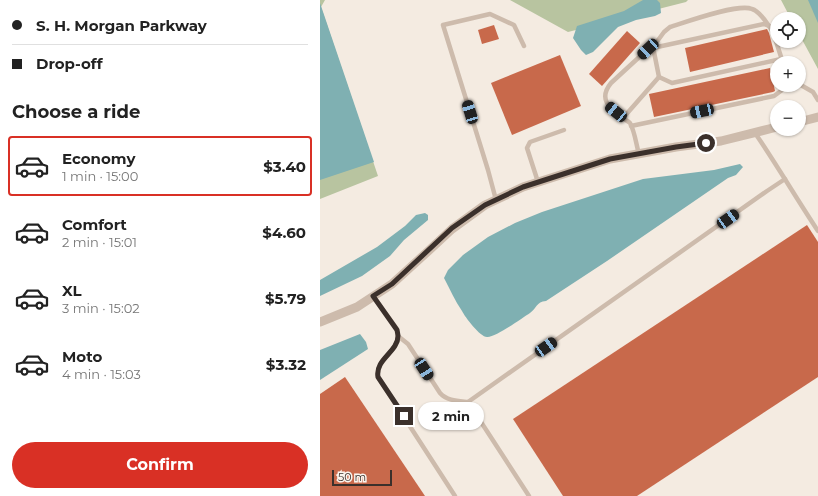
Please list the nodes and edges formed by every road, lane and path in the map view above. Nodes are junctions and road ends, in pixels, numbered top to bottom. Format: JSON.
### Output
{"nodes":[{"id":1,"x":769,"y":26,"type":"junction"},
{"id":2,"x":524,"y":46,"type":"dead end"},
{"id":3,"x":654,"y":48,"type":"junction"},
{"id":4,"x":780,"y":56,"type":"edge"},
{"id":5,"x":770,"y":63,"type":"edge"},
{"id":6,"x":659,"y":77,"type":"junction"},
{"id":7,"x":806,"y":88,"type":"edge"},
{"id":8,"x":779,"y":92,"type":"edge"},
{"id":9,"x":818,"y":100,"type":"edge"},
{"id":10,"x":818,"y":117,"type":"edge"},
{"id":11,"x":623,"y":118,"type":"junction"},
{"id":12,"x":806,"y":120,"type":"edge"},
{"id":13,"x":631,"y":126,"type":"junction"},
{"id":14,"x":564,"y":130,"type":"dead end"},
{"id":15,"x":770,"y":130,"type":"edge"},
{"id":16,"x":755,"y":133,"type":"junction"},
{"id":17,"x":639,"y":154,"type":"junction"},
{"id":18,"x":785,"y":180,"type":"junction"},
{"id":19,"x":538,"y":182,"type":"junction"},
{"id":20,"x":496,"y":200,"type":"junction"},
{"id":21,"x":818,"y":231,"type":"edge"},
{"id":22,"x":373,"y":296,"type":"junction"},
{"id":23,"x":320,"y":322,"type":"edge"},
{"id":24,"x":398,"y":336,"type":"junction"},
{"id":25,"x":468,"y":402,"type":"junction"},
{"id":26,"x":455,"y":496,"type":"edge"},
{"id":27,"x":530,"y":496,"type":"edge"}],
"edges":[{"from":1,"to":3,"type":"lane"},
{"from":1,"to":3,"type":"lane"},
{"from":1,"to":4,"type":"lane"},
{"from":2,"to":20,"type":"lane"},
{"from":3,"to":6,"type":"lane"},
{"from":3,"to":11,"type":"lane"},
{"from":5,"to":6,"type":"lane"},
{"from":6,"to":11,"type":"lane"},
{"from":7,"to":9,"type":"lane"},
{"from":8,"to":13,"type":"lane"},
{"from":10,"to":12,"type":"street"},
{"from":11,"to":13,"type":"lane"},
{"from":13,"to":17,"type":"lane"},
{"from":14,"to":19,"type":"lane"},
{"from":15,"to":16,"type":"street"},
{"from":16,"to":17,"type":"street"},
{"from":16,"to":18,"type":"lane"},
{"from":17,"to":19,"type":"street"},
{"from":18,"to":21,"type":"lane"},
{"from":18,"to":25,"type":"lane"},
{"from":19,"to":20,"type":"street"},
{"from":20,"to":22,"type":"street"},
{"from":22,"to":23,"type":"street"},
{"from":22,"to":24,"type":"lane"},
{"from":24,"to":25,"type":"lane"},
{"from":24,"to":26,"type":"lane"},
{"from":25,"to":27,"type":"lane"}]}
